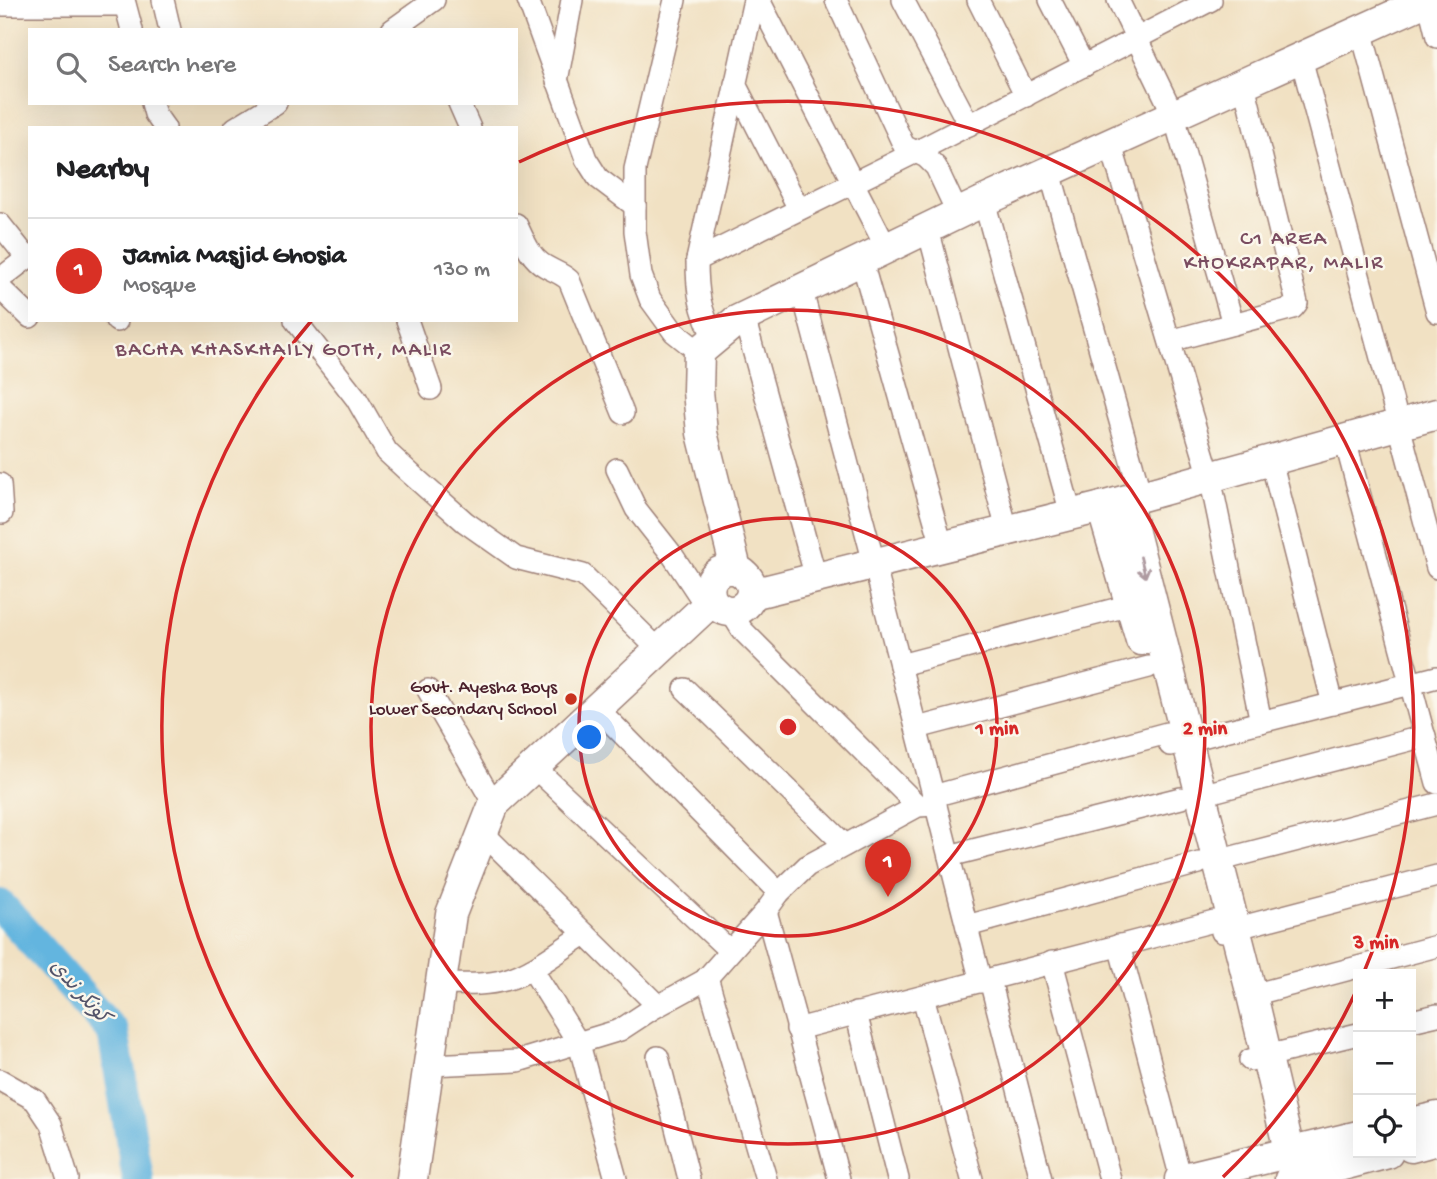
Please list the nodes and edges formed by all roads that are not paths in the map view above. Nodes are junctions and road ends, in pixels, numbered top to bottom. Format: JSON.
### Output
{"nodes":[{"id":1,"x":163,"y":0,"type":"edge"},
{"id":2,"x":528,"y":0,"type":"edge"},
{"id":3,"x":572,"y":0,"type":"edge"},
{"id":4,"x":675,"y":0,"type":"edge"},
{"id":5,"x":754,"y":0,"type":"edge"},
{"id":6,"x":759,"y":0,"type":"edge"},
{"id":7,"x":835,"y":0,"type":"edge"},
{"id":8,"x":903,"y":0,"type":"edge"},
{"id":9,"x":978,"y":0,"type":"edge"},
{"id":10,"x":1050,"y":0,"type":"edge"},
{"id":11,"x":1118,"y":0,"type":"edge"},
{"id":12,"x":34,"y":2,"type":"edge"},
{"id":13,"x":124,"y":2,"type":"edge"},
{"id":14,"x":1202,"y":2,"type":"edge"},
{"id":15,"x":1420,"y":2,"type":"edge"},
{"id":16,"x":0,"y":5,"type":"edge"},
{"id":17,"x":426,"y":14,"type":"edge"},
{"id":18,"x":131,"y":28,"type":"edge"},
{"id":19,"x":170,"y":28,"type":"edge"},
{"id":20,"x":397,"y":28,"type":"edge"},
{"id":21,"x":1361,"y":30,"type":"junction"},
{"id":22,"x":1437,"y":37,"type":"edge"},
{"id":23,"x":1137,"y":39,"type":"junction"},
{"id":24,"x":1301,"y":58,"type":"junction"},
{"id":25,"x":1084,"y":65,"type":"junction"},
{"id":26,"x":557,"y":83,"type":"junction"},
{"id":27,"x":735,"y":84,"type":"junction"},
{"id":28,"x":1244,"y":84,"type":"junction"},
{"id":29,"x":1026,"y":96,"type":"junction"},
{"id":30,"x":153,"y":105,"type":"edge"},
{"id":31,"x":273,"y":105,"type":"edge"},
{"id":32,"x":460,"y":105,"type":"edge"},
{"id":33,"x":1174,"y":117,"type":"junction"},
{"id":34,"x":969,"y":125,"type":"junction"},
{"id":35,"x":164,"y":126,"type":"edge"},
{"id":36,"x":239,"y":126,"type":"edge"},
{"id":37,"x":469,"y":126,"type":"edge"},
{"id":38,"x":1111,"y":145,"type":"junction"},
{"id":39,"x":915,"y":153,"type":"junction"},
{"id":40,"x":1050,"y":172,"type":"junction"},
{"id":41,"x":852,"y":183,"type":"junction"},
{"id":42,"x":635,"y":206,"type":"junction"},
{"id":43,"x":971,"y":208,"type":"junction"},
{"id":44,"x":799,"y":209,"type":"junction"},
{"id":45,"x":0,"y":224,"type":"edge"},
{"id":46,"x":518,"y":228,"type":"edge"},
{"id":47,"x":928,"y":229,"type":"junction"},
{"id":48,"x":874,"y":256,"type":"junction"},
{"id":49,"x":28,"y":257,"type":"edge"},
{"id":50,"x":697,"y":260,"type":"junction"},
{"id":51,"x":0,"y":279,"type":"edge"},
{"id":52,"x":0,"y":288,"type":"edge"},
{"id":53,"x":802,"y":291,"type":"junction"},
{"id":54,"x":1437,"y":312,"type":"edge"},
{"id":55,"x":28,"y":316,"type":"edge"},
{"id":56,"x":744,"y":317,"type":"junction"},
{"id":57,"x":297,"y":322,"type":"edge"},
{"id":58,"x":408,"y":322,"type":"edge"},
{"id":59,"x":1233,"y":324,"type":"junction"},
{"id":60,"x":1170,"y":341,"type":"junction"},
{"id":61,"x":707,"y":346,"type":"junction"},
{"id":62,"x":431,"y":388,"type":"dead end"},
{"id":63,"x":623,"y":413,"type":"dead end"},
{"id":64,"x":1437,"y":414,"type":"edge"},
{"id":65,"x":1398,"y":425,"type":"junction"},
{"id":66,"x":1345,"y":440,"type":"junction"},
{"id":67,"x":1271,"y":460,"type":"junction"},
{"id":68,"x":617,"y":469,"type":"dead end"},
{"id":69,"x":1210,"y":477,"type":"junction"},
{"id":70,"x":0,"y":484,"type":"edge"},
{"id":71,"x":1123,"y":501,"type":"junction"},
{"id":72,"x":2,"y":513,"type":"dead end"},
{"id":73,"x":1071,"y":514,"type":"junction"},
{"id":74,"x":1007,"y":530,"type":"junction"},
{"id":75,"x":942,"y":546,"type":"junction"},
{"id":76,"x":874,"y":563,"type":"junction"},
{"id":77,"x":1437,"y":568,"type":"edge"},
{"id":78,"x":816,"y":578,"type":"junction"},
{"id":79,"x":727,"y":596,"type":"junction"},
{"id":80,"x":1131,"y":605,"type":"junction"},
{"id":81,"x":659,"y":650,"type":"junction"},
{"id":82,"x":900,"y":665,"type":"junction"},
{"id":83,"x":1149,"y":667,"type":"junction"},
{"id":84,"x":1437,"y":677,"type":"edge"},
{"id":85,"x":1411,"y":684,"type":"junction"},
{"id":86,"x":428,"y":690,"type":"dead end"},
{"id":87,"x":685,"y":690,"type":"dead end"},
{"id":88,"x":1333,"y":704,"type":"junction"},
{"id":89,"x":596,"y":707,"type":"junction"},
{"id":90,"x":1261,"y":722,"type":"junction"},
{"id":91,"x":916,"y":729,"type":"junction"},
{"id":92,"x":1425,"y":736,"type":"junction"},
{"id":93,"x":1175,"y":740,"type":"junction"},
{"id":94,"x":533,"y":766,"type":"junction"},
{"id":95,"x":1437,"y":783,"type":"edge"},
{"id":96,"x":1191,"y":796,"type":"junction"},
{"id":97,"x":929,"y":803,"type":"junction"},
{"id":98,"x":494,"y":804,"type":"junction"},
{"id":99,"x":1437,"y":804,"type":"edge"},
{"id":100,"x":482,"y":832,"type":"junction"},
{"id":101,"x":845,"y":845,"type":"junction"},
{"id":102,"x":949,"y":856,"type":"junction"},
{"id":103,"x":1208,"y":862,"type":"junction"},
{"id":104,"x":1437,"y":876,"type":"edge"},
{"id":105,"x":779,"y":893,"type":"junction"},
{"id":106,"x":766,"y":911,"type":"junction"},
{"id":107,"x":967,"y":926,"type":"junction"},
{"id":108,"x":1223,"y":927,"type":"junction"},
{"id":109,"x":586,"y":934,"type":"junction"},
{"id":110,"x":1119,"y":945,"type":"junction"},
{"id":111,"x":1437,"y":946,"type":"edge"},
{"id":112,"x":730,"y":951,"type":"junction"},
{"id":113,"x":1052,"y":962,"type":"junction"},
{"id":114,"x":532,"y":969,"type":"junction"},
{"id":115,"x":707,"y":977,"type":"junction"},
{"id":116,"x":985,"y":981,"type":"junction"},
{"id":117,"x":440,"y":984,"type":"junction"},
{"id":118,"x":1252,"y":995,"type":"junction"},
{"id":119,"x":923,"y":997,"type":"junction"},
{"id":120,"x":657,"y":1005,"type":"junction"},
{"id":121,"x":856,"y":1013,"type":"junction"},
{"id":122,"x":1437,"y":1015,"type":"edge"},
{"id":123,"x":1416,"y":1020,"type":"edge"},
{"id":124,"x":797,"y":1029,"type":"junction"},
{"id":125,"x":1353,"y":1035,"type":"edge"},
{"id":126,"x":579,"y":1044,"type":"junction"},
{"id":127,"x":658,"y":1057,"type":"dead end"},
{"id":128,"x":1258,"y":1058,"type":"junction"},
{"id":129,"x":430,"y":1065,"type":"junction"},
{"id":130,"x":0,"y":1080,"type":"edge"},
{"id":131,"x":1437,"y":1117,"type":"edge"},
{"id":132,"x":1416,"y":1122,"type":"edge"},
{"id":133,"x":1353,"y":1138,"type":"edge"},
{"id":134,"x":1437,"y":1140,"type":"edge"},
{"id":135,"x":1416,"y":1146,"type":"edge"},
{"id":136,"x":1358,"y":1158,"type":"edge"},
{"id":137,"x":1287,"y":1170,"type":"edge"},
{"id":138,"x":68,"y":1179,"type":"edge"},
{"id":139,"x":412,"y":1179,"type":"edge"},
{"id":140,"x":616,"y":1179,"type":"edge"},
{"id":141,"x":689,"y":1179,"type":"edge"},
{"id":142,"x":766,"y":1179,"type":"edge"},
{"id":143,"x":839,"y":1179,"type":"edge"},
{"id":144,"x":898,"y":1179,"type":"edge"},
{"id":145,"x":972,"y":1179,"type":"edge"},
{"id":146,"x":1041,"y":1179,"type":"edge"},
{"id":147,"x":1110,"y":1179,"type":"edge"},
{"id":148,"x":1180,"y":1179,"type":"edge"}],
"edges":[{"from":1,"to":19,"type":"street"},
{"from":2,"to":26,"type":"street"},
{"from":3,"to":26,"type":"street"},
{"from":4,"to":42,"type":"street"},
{"from":5,"to":27,"type":"street"},
{"from":6,"to":41,"type":"street"},
{"from":7,"to":39,"type":"street"},
{"from":8,"to":34,"type":"street"},
{"from":9,"to":29,"type":"street"},
{"from":10,"to":25,"type":"street"},
{"from":11,"to":23,"type":"street"},
{"from":12,"to":13,"type":"street"},
{"from":12,"to":16,"type":"street"},
{"from":13,"to":18,"type":"street"},
{"from":14,"to":23,"type":"street"},
{"from":15,"to":21,"type":"street"},
{"from":15,"to":22,"type":"street"},
{"from":17,"to":20,"type":"street"},
{"from":21,"to":24,"type":"street"},
{"from":21,"to":54,"type":"street"},
{"from":23,"to":25,"type":"street"},
{"from":23,"to":33,"type":"street"},
{"from":24,"to":28,"type":"street"},
{"from":24,"to":65,"type":"street"},
{"from":25,"to":29,"type":"street"},
{"from":26,"to":42,"type":"street"},
{"from":27,"to":44,"type":"street"},
{"from":27,"to":50,"type":"street"},
{"from":28,"to":33,"type":"street"},
{"from":28,"to":59,"type":"street"},
{"from":29,"to":34,"type":"street"},
{"from":30,"to":35,"type":"street"},
{"from":31,"to":36,"type":"street"},
{"from":32,"to":37,"type":"street"},
{"from":33,"to":38,"type":"street"},
{"from":33,"to":59,"type":"street"},
{"from":34,"to":39,"type":"street"},
{"from":38,"to":40,"type":"street"},
{"from":38,"to":60,"type":"street"},
{"from":39,"to":41,"type":"street"},
{"from":39,"to":43,"type":"street"},
{"from":40,"to":43,"type":"street"},
{"from":40,"to":71,"type":"street"},
{"from":41,"to":44,"type":"street"},
{"from":41,"to":48,"type":"street"},
{"from":42,"to":61,"type":"street"},
{"from":43,"to":47,"type":"street"},
{"from":43,"to":73,"type":"street"},
{"from":44,"to":50,"type":"street"},
{"from":45,"to":49,"type":"street"},
{"from":46,"to":63,"type":"street"},
{"from":47,"to":48,"type":"street"},
{"from":47,"to":74,"type":"street"},
{"from":48,"to":53,"type":"street"},
{"from":48,"to":75,"type":"street"},
{"from":49,"to":51,"type":"street"},
{"from":50,"to":61,"type":"street"},
{"from":52,"to":55,"type":"street"},
{"from":53,"to":56,"type":"street"},
{"from":53,"to":76,"type":"street"},
{"from":56,"to":61,"type":"street"},
{"from":56,"to":78,"type":"street"},
{"from":57,"to":81,"type":"street"},
{"from":58,"to":62,"type":"street"},
{"from":59,"to":60,"type":"street"},
{"from":60,"to":69,"type":"street"},
{"from":61,"to":79,"type":"street"},
{"from":64,"to":65,"type":"street"},
{"from":65,"to":66,"type":"street"},
{"from":65,"to":77,"type":"street"},
{"from":66,"to":67,"type":"street"},
{"from":66,"to":85,"type":"street"},
{"from":67,"to":69,"type":"street"},
{"from":67,"to":88,"type":"street"},
{"from":68,"to":79,"type":"street"},
{"from":69,"to":71,"type":"street"},
{"from":69,"to":90,"type":"street"},
{"from":70,"to":72,"type":"street"},
{"from":71,"to":73,"type":"street"},
{"from":71,"to":80,"type":"street"},
{"from":71,"to":93,"type":"street","one_way":true},
{"from":73,"to":74,"type":"street"},
{"from":74,"to":75,"type":"street"},
{"from":75,"to":76,"type":"street"},
{"from":76,"to":78,"type":"street"},
{"from":76,"to":82,"type":"street"},
{"from":78,"to":79,"type":"street"},
{"from":79,"to":81,"type":"street"},
{"from":79,"to":97,"type":"street"},
{"from":80,"to":82,"type":"street"},
{"from":80,"to":83,"type":"street"},
{"from":81,"to":89,"type":"street"},
{"from":82,"to":91,"type":"street"},
{"from":83,"to":91,"type":"street"},
{"from":83,"to":93,"type":"street"},
{"from":84,"to":85,"type":"street"},
{"from":85,"to":88,"type":"street"},
{"from":85,"to":92,"type":"street"},
{"from":86,"to":98,"type":"street"},
{"from":87,"to":101,"type":"street"},
{"from":88,"to":90,"type":"street"},
{"from":89,"to":94,"type":"street"},
{"from":89,"to":105,"type":"street"},
{"from":90,"to":93,"type":"street"},
{"from":91,"to":97,"type":"street"},
{"from":92,"to":95,"type":"street"},
{"from":92,"to":96,"type":"street"},
{"from":93,"to":96,"type":"street"},
{"from":93,"to":97,"type":"street"},
{"from":94,"to":98,"type":"street"},
{"from":94,"to":112,"type":"street"},
{"from":96,"to":102,"type":"street"},
{"from":96,"to":103,"type":"street"},
{"from":97,"to":101,"type":"street"},
{"from":97,"to":102,"type":"street"},
{"from":98,"to":100,"type":"street"},
{"from":99,"to":103,"type":"street"},
{"from":100,"to":109,"type":"street"},
{"from":100,"to":117,"type":"street"},
{"from":101,"to":105,"type":"street"},
{"from":102,"to":107,"type":"street"},
{"from":103,"to":107,"type":"street"},
{"from":103,"to":108,"type":"street"},
{"from":104,"to":108,"type":"street"},
{"from":105,"to":106,"type":"street"},
{"from":106,"to":112,"type":"street"},
{"from":106,"to":124,"type":"street"},
{"from":107,"to":116,"type":"street"},
{"from":108,"to":110,"type":"street"},
{"from":108,"to":118,"type":"street"},
{"from":108,"to":128,"type":"street"},
{"from":109,"to":114,"type":"street"},
{"from":109,"to":120,"type":"street"},
{"from":110,"to":113,"type":"street"},
{"from":110,"to":148,"type":"street"},
{"from":111,"to":118,"type":"street"},
{"from":112,"to":115,"type":"street"},
{"from":113,"to":116,"type":"street"},
{"from":113,"to":147,"type":"street"},
{"from":114,"to":117,"type":"street"},
{"from":114,"to":126,"type":"street"},
{"from":115,"to":120,"type":"street"},
{"from":115,"to":142,"type":"street"},
{"from":116,"to":119,"type":"street"},
{"from":116,"to":146,"type":"street"},
{"from":117,"to":129,"type":"street"},
{"from":118,"to":128,"type":"street"},
{"from":119,"to":121,"type":"street"},
{"from":119,"to":145,"type":"street"},
{"from":120,"to":126,"type":"street"},
{"from":121,"to":124,"type":"street"},
{"from":121,"to":144,"type":"street"},
{"from":122,"to":123,"type":"street"},
{"from":124,"to":143,"type":"street"},
{"from":125,"to":128,"type":"street"},
{"from":126,"to":129,"type":"street"},
{"from":126,"to":140,"type":"street"},
{"from":127,"to":141,"type":"street"},
{"from":128,"to":137,"type":"street"},
{"from":129,"to":139,"type":"street"},
{"from":130,"to":138,"type":"street"},
{"from":131,"to":132,"type":"street"},
{"from":133,"to":137,"type":"street"},
{"from":134,"to":135,"type":"street"},
{"from":136,"to":137,"type":"street"},
{"from":137,"to":148,"type":"street"}]}
